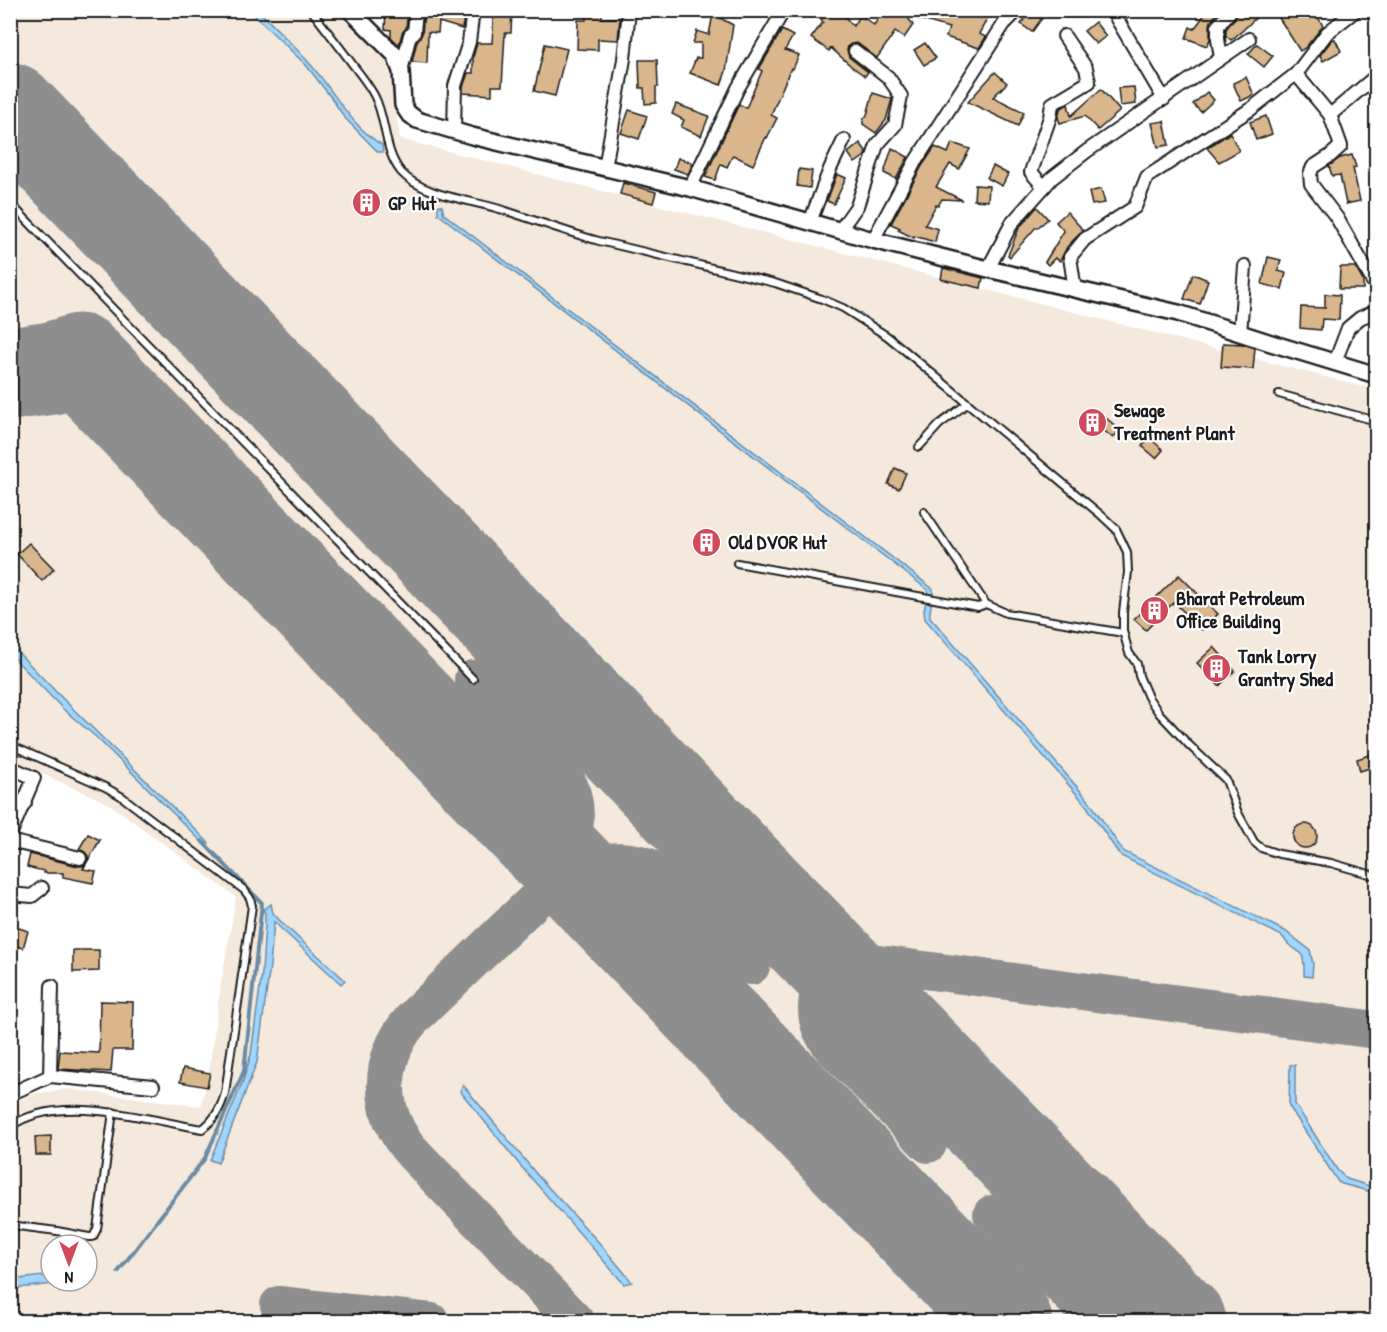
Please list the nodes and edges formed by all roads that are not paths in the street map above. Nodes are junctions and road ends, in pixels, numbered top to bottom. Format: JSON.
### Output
{"nodes":[{"id":1,"x":311,"y":10,"type":"edge"},
{"id":2,"x":350,"y":10,"type":"edge"},
{"id":3,"x":416,"y":10,"type":"edge"},
{"id":4,"x":473,"y":10,"type":"edge"},
{"id":5,"x":629,"y":10,"type":"edge"},
{"id":6,"x":784,"y":10,"type":"edge"},
{"id":7,"x":1018,"y":10,"type":"edge"},
{"id":8,"x":1120,"y":10,"type":"edge"},
{"id":9,"x":1231,"y":10,"type":"edge"},
{"id":10,"x":1356,"y":10,"type":"edge"},
{"id":11,"x":1064,"y":36,"type":"dead end"},
{"id":12,"x":1249,"y":39,"type":"dead end"},
{"id":13,"x":855,"y":51,"type":"dead end"},
{"id":14,"x":1221,"y":58,"type":"junction"},
{"id":15,"x":401,"y":71,"type":"junction"},
{"id":16,"x":1296,"y":74,"type":"junction"},
{"id":17,"x":1377,"y":76,"type":"edge"},
{"id":18,"x":1164,"y":99,"type":"junction"},
{"id":19,"x":1330,"y":115,"type":"junction"},
{"id":20,"x":454,"y":131,"type":"junction"},
{"id":21,"x":844,"y":140,"type":"dead end"},
{"id":22,"x":605,"y":168,"type":"junction"},
{"id":23,"x":1044,"y":187,"type":"junction"},
{"id":24,"x":690,"y":188,"type":"junction"},
{"id":25,"x":10,"y":203,"type":"edge"},
{"id":26,"x":810,"y":222,"type":"junction"},
{"id":27,"x":840,"y":230,"type":"junction"},
{"id":28,"x":873,"y":240,"type":"junction"},
{"id":29,"x":1245,"y":266,"type":"dead end"},
{"id":30,"x":988,"y":269,"type":"junction"},
{"id":31,"x":1377,"y":287,"type":"edge"},
{"id":32,"x":1075,"y":290,"type":"junction"},
{"id":33,"x":1377,"y":311,"type":"edge"},
{"id":34,"x":1240,"y":334,"type":"junction"},
{"id":35,"x":1335,"y":362,"type":"junction"},
{"id":36,"x":1377,"y":375,"type":"edge"},
{"id":37,"x":1279,"y":393,"type":"dead end"},
{"id":38,"x":968,"y":404,"type":"junction"},
{"id":39,"x":1377,"y":421,"type":"edge"},
{"id":40,"x":919,"y":447,"type":"dead end"},
{"id":41,"x":924,"y":512,"type":"dead end"},
{"id":42,"x":737,"y":563,"type":"dead end"},
{"id":43,"x":986,"y":604,"type":"junction"},
{"id":44,"x":1124,"y":633,"type":"junction"},
{"id":45,"x":473,"y":679,"type":"dead end"},
{"id":46,"x":10,"y":745,"type":"edge"},
{"id":47,"x":10,"y":767,"type":"edge"},
{"id":48,"x":10,"y":801,"type":"edge"},
{"id":49,"x":25,"y":802,"type":"junction"},
{"id":50,"x":10,"y":835,"type":"edge"},
{"id":51,"x":10,"y":841,"type":"edge"},
{"id":52,"x":80,"y":858,"type":"dead end"},
{"id":53,"x":1377,"y":876,"type":"edge"},
{"id":54,"x":42,"y":888,"type":"dead end"},
{"id":55,"x":10,"y":894,"type":"edge"},
{"id":56,"x":52,"y":986,"type":"dead end"},
{"id":57,"x":50,"y":1076,"type":"junction"},
{"id":58,"x":153,"y":1086,"type":"dead end"},
{"id":59,"x":10,"y":1094,"type":"edge"},
{"id":60,"x":113,"y":1113,"type":"junction"},
{"id":61,"x":10,"y":1127,"type":"edge"},
{"id":62,"x":10,"y":1225,"type":"edge"}],
"edges":[{"from":1,"to":38,"type":"lane"},
{"from":2,"to":15,"type":"street"},
{"from":3,"to":15,"type":"street"},
{"from":4,"to":20,"type":"street"},
{"from":5,"to":22,"type":"street"},
{"from":6,"to":24,"type":"street"},
{"from":7,"to":28,"type":"street"},
{"from":8,"to":18,"type":"street"},
{"from":9,"to":14,"type":"street"},
{"from":10,"to":16,"type":"street"},
{"from":11,"to":23,"type":"street"},
{"from":12,"to":14,"type":"street"},
{"from":13,"to":27,"type":"street"},
{"from":14,"to":18,"type":"street"},
{"from":15,"to":20,"type":"street"},
{"from":16,"to":19,"type":"street"},
{"from":16,"to":32,"type":"street"},
{"from":17,"to":19,"type":"street"},
{"from":18,"to":23,"type":"street"},
{"from":19,"to":31,"type":"street"},
{"from":20,"to":22,"type":"street"},
{"from":21,"to":26,"type":"street"},
{"from":22,"to":24,"type":"street"},
{"from":23,"to":30,"type":"street"},
{"from":24,"to":26,"type":"street"},
{"from":25,"to":45,"type":"lane"},
{"from":26,"to":27,"type":"street"},
{"from":27,"to":28,"type":"street"},
{"from":28,"to":30,"type":"street"},
{"from":29,"to":34,"type":"street"},
{"from":30,"to":32,"type":"street"},
{"from":32,"to":34,"type":"street"},
{"from":33,"to":35,"type":"street"},
{"from":34,"to":35,"type":"street"},
{"from":35,"to":36,"type":"street"},
{"from":37,"to":39,"type":"lane"},
{"from":38,"to":40,"type":"lane"},
{"from":38,"to":44,"type":"lane"},
{"from":41,"to":43,"type":"lane"},
{"from":42,"to":43,"type":"lane"},
{"from":43,"to":44,"type":"lane"},
{"from":44,"to":53,"type":"lane"},
{"from":46,"to":60,"type":"lane"},
{"from":47,"to":49,"type":"street"},
{"from":48,"to":49,"type":"street"},
{"from":49,"to":50,"type":"street"},
{"from":51,"to":52,"type":"street"},
{"from":54,"to":55,"type":"street"},
{"from":56,"to":57,"type":"street"},
{"from":57,"to":58,"type":"street"},
{"from":57,"to":59,"type":"street"},
{"from":60,"to":61,"type":"lane"},
{"from":60,"to":62,"type":"lane"}]}
